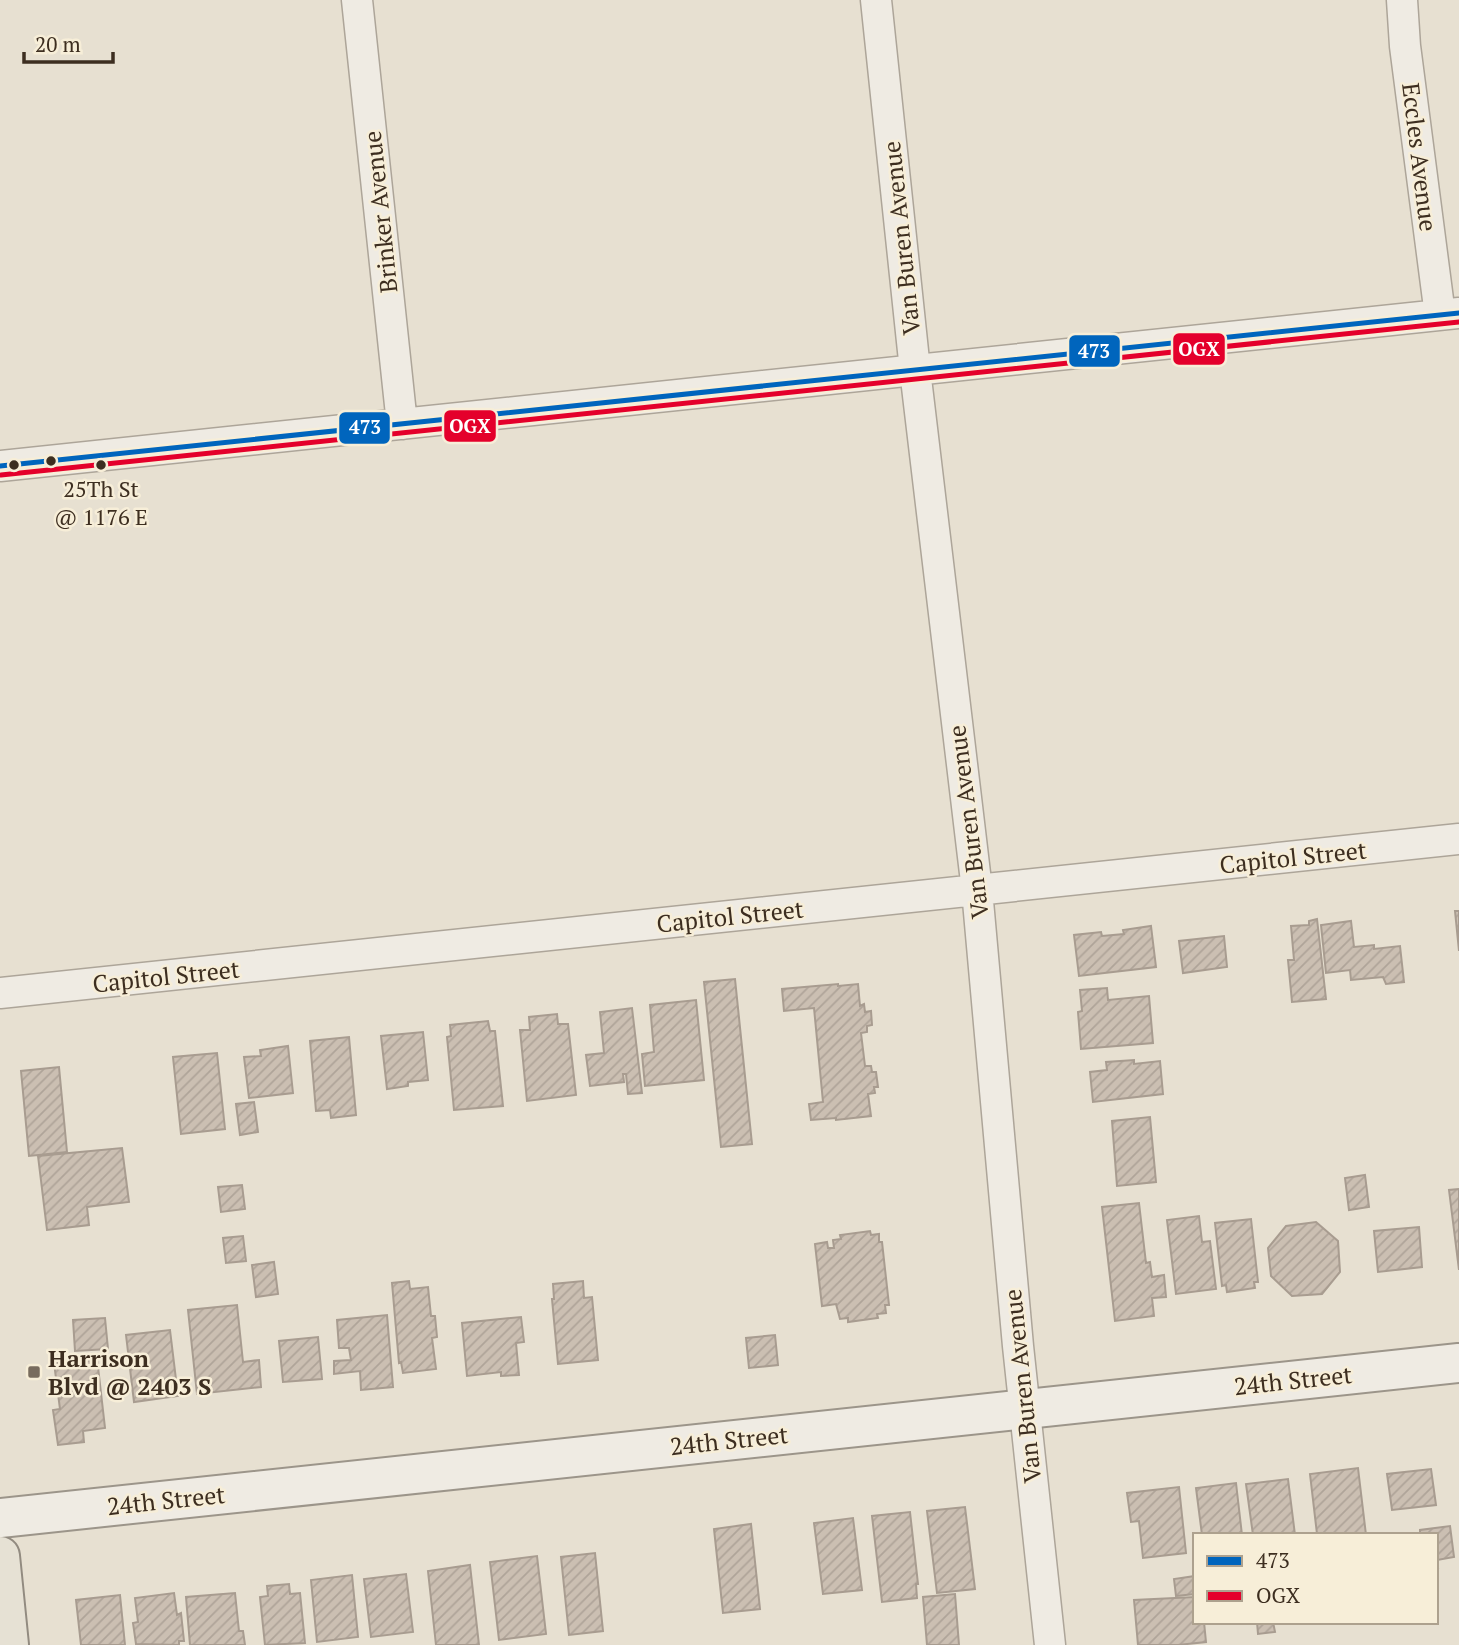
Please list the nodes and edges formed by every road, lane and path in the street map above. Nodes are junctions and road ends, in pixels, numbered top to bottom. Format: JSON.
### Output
{"nodes":[{"id":1,"x":357,"y":0,"type":"edge"},
{"id":2,"x":876,"y":0,"type":"edge"},
{"id":3,"x":1402,"y":0,"type":"edge"},
{"id":4,"x":1449,"y":314,"type":"edge"},
{"id":5,"x":915,"y":370,"type":"junction"},
{"id":6,"x":402,"y":424,"type":"junction"},
{"id":7,"x":0,"y":466,"type":"edge"},
{"id":8,"x":1459,"y":839,"type":"edge"},
{"id":9,"x":977,"y":890,"type":"junction"},
{"id":10,"x":0,"y":993,"type":"edge"},
{"id":11,"x":1459,"y":1363,"type":"edge"},
{"id":12,"x":1024,"y":1408,"type":"junction"},
{"id":13,"x":0,"y":1518,"type":"edge"},
{"id":14,"x":0,"y":1556,"type":"edge"},
{"id":15,"x":9,"y":1645,"type":"edge"},
{"id":16,"x":1050,"y":1645,"type":"edge"}],
"edges":[{"from":1,"to":6,"type":"street","name":"Brinker Avenue"},
{"from":2,"to":5,"type":"street","name":"Van Buren Avenue"},
{"from":3,"to":4,"type":"street","name":"Eccles Avenue"},
{"from":4,"to":5,"type":"street"},
{"from":5,"to":6,"type":"street"},
{"from":5,"to":9,"type":"street","name":"Van Buren Avenue"},
{"from":6,"to":7,"type":"street"},
{"from":8,"to":9,"type":"street","name":"Capitol Street"},
{"from":9,"to":10,"type":"street","name":"Capitol Street"},
{"from":9,"to":12,"type":"street","name":"Van Buren Avenue"},
{"from":11,"to":12,"type":"street","name":"24th Street"},
{"from":12,"to":13,"type":"street","name":"24th Street"},
{"from":12,"to":16,"type":"street","name":"Van Buren Avenue"},
{"from":14,"to":15,"type":"main road"}]}
